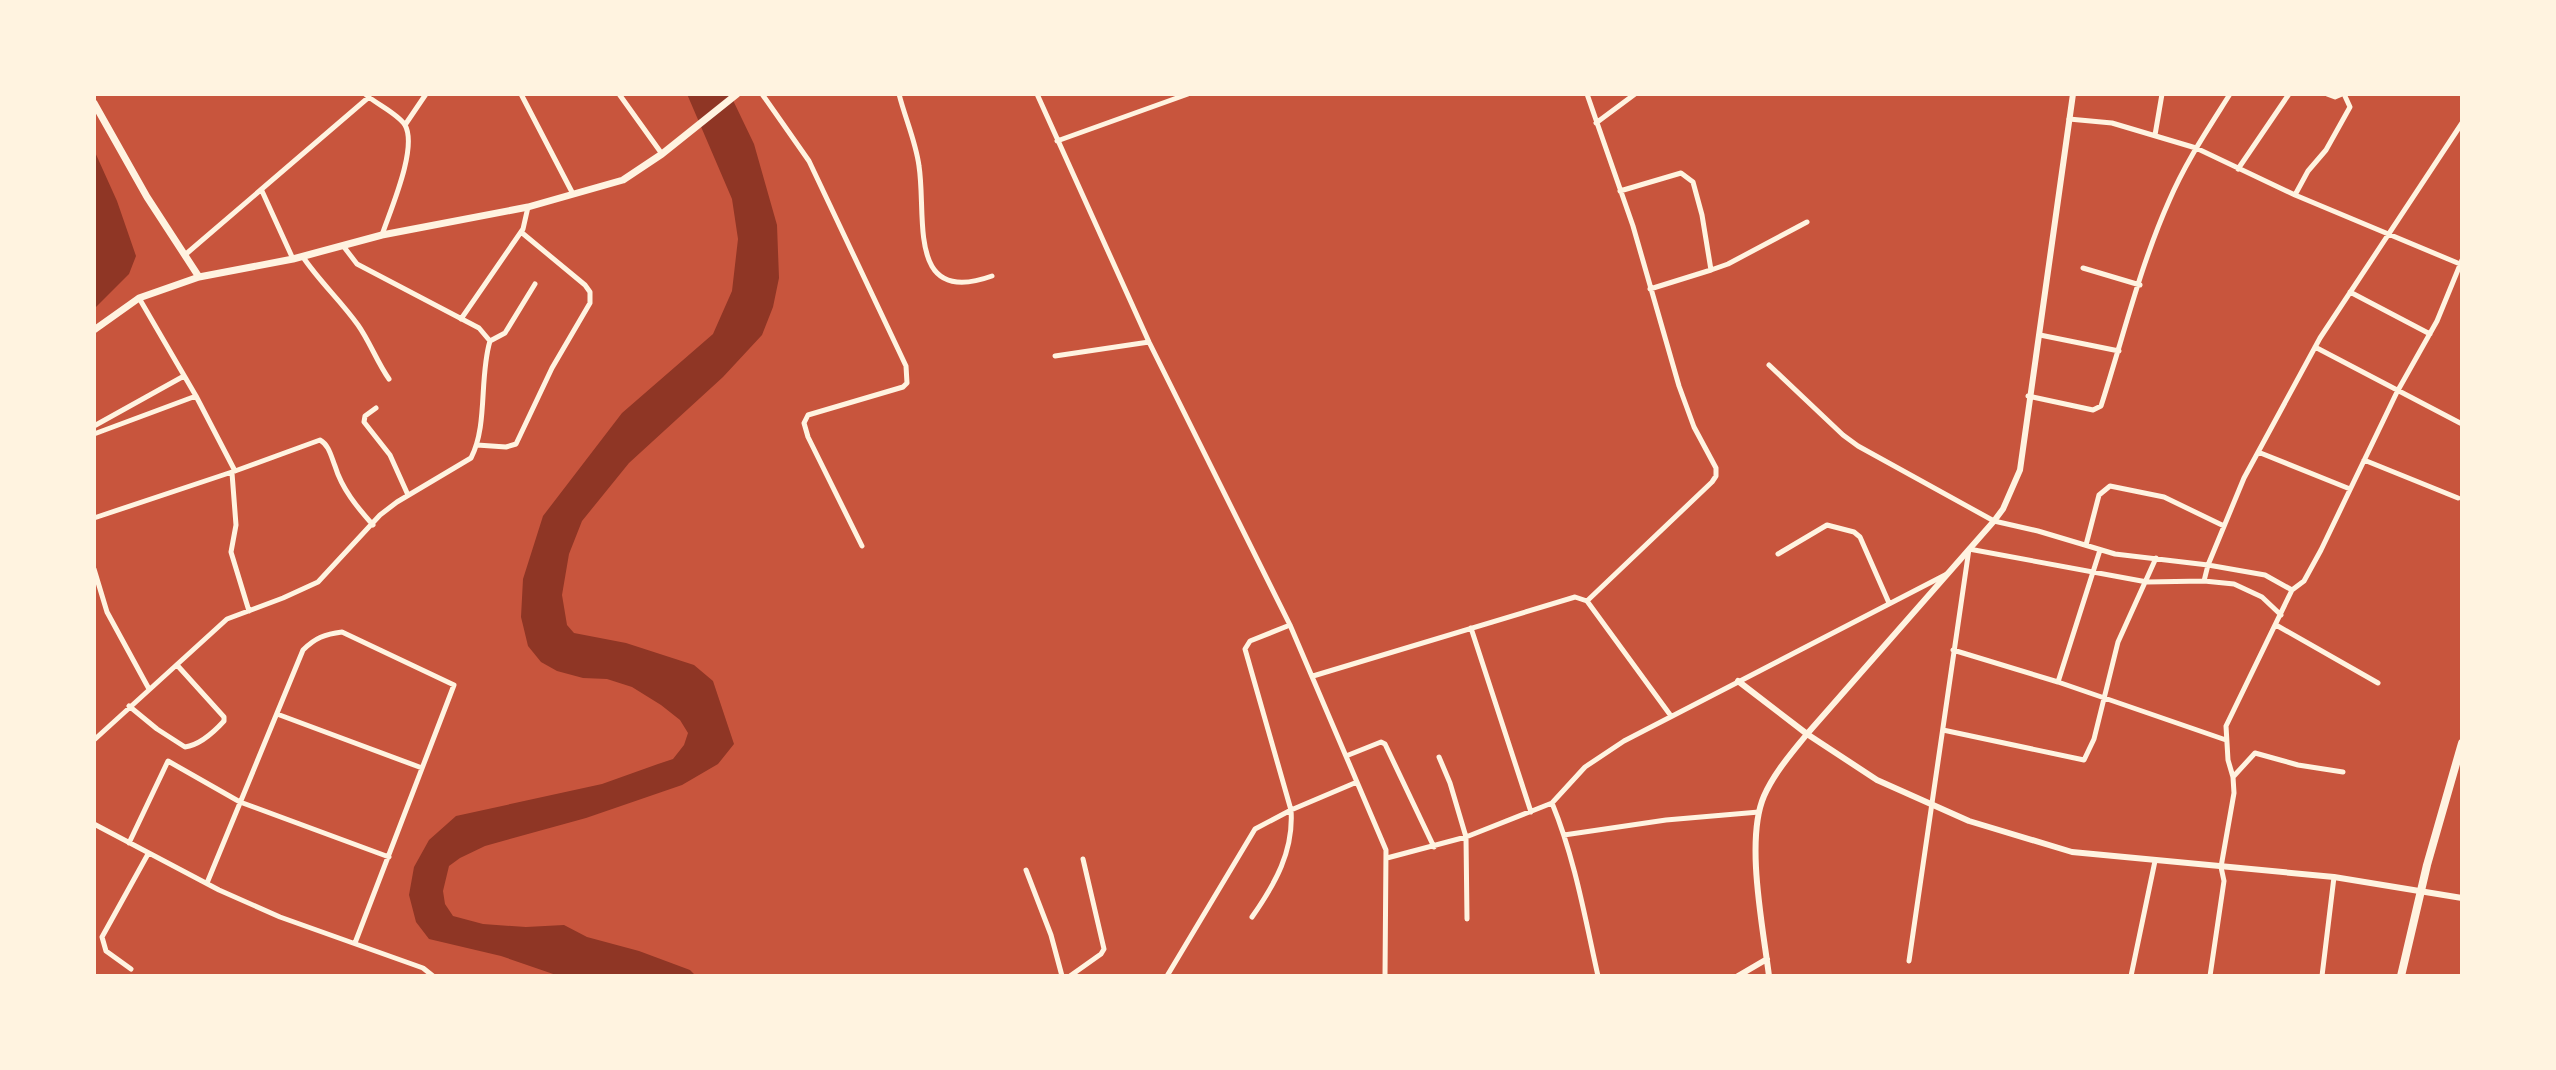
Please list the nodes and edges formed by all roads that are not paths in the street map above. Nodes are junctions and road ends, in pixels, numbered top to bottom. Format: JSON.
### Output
{"nodes":[{"id":1,"x":426,"y":94,"type":"edge"},
{"id":2,"x":521,"y":94,"type":"edge"},
{"id":3,"x":619,"y":94,"type":"edge"},
{"id":4,"x":736,"y":94,"type":"edge"},
{"id":5,"x":762,"y":94,"type":"edge"},
{"id":6,"x":899,"y":94,"type":"edge"},
{"id":7,"x":1037,"y":94,"type":"edge"},
{"id":8,"x":1188,"y":94,"type":"edge"},
{"id":9,"x":1587,"y":94,"type":"edge"},
{"id":10,"x":1635,"y":94,"type":"edge"},
{"id":11,"x":2073,"y":94,"type":"edge"},
{"id":12,"x":2162,"y":94,"type":"edge"},
{"id":13,"x":2230,"y":94,"type":"edge"},
{"id":14,"x":2289,"y":94,"type":"edge"},
{"id":15,"x":2327,"y":94,"type":"edge"},
{"id":16,"x":2343,"y":94,"type":"edge"},
{"id":17,"x":367,"y":96,"type":"edge"},
{"id":18,"x":94,"y":103,"type":"edge"},
{"id":19,"x":2069,"y":119,"type":"junction"},
{"id":20,"x":1596,"y":123,"type":"junction"},
{"id":21,"x":2462,"y":123,"type":"edge"},
{"id":22,"x":405,"y":125,"type":"junction"},
{"id":23,"x":2155,"y":135,"type":"junction"},
{"id":24,"x":1057,"y":141,"type":"junction"},
{"id":25,"x":2196,"y":148,"type":"junction"},
{"id":26,"x":662,"y":154,"type":"junction"},
{"id":27,"x":2238,"y":169,"type":"junction"},
{"id":28,"x":262,"y":191,"type":"junction"},
{"id":29,"x":1620,"y":191,"type":"junction"},
{"id":30,"x":573,"y":194,"type":"junction"},
{"id":31,"x":2295,"y":195,"type":"junction"},
{"id":32,"x":528,"y":207,"type":"junction"},
{"id":33,"x":1807,"y":222,"type":"dead end"},
{"id":34,"x":521,"y":232,"type":"junction"},
{"id":35,"x":2387,"y":234,"type":"junction"},
{"id":36,"x":382,"y":235,"type":"junction"},
{"id":37,"x":344,"y":247,"type":"junction"},
{"id":38,"x":186,"y":254,"type":"junction"},
{"id":39,"x":303,"y":257,"type":"junction"},
{"id":40,"x":293,"y":259,"type":"junction"},
{"id":41,"x":2461,"y":263,"type":"edge"},
{"id":42,"x":2083,"y":268,"type":"dead end"},
{"id":43,"x":1711,"y":270,"type":"junction"},
{"id":44,"x":992,"y":276,"type":"dead end"},
{"id":45,"x":199,"y":277,"type":"junction"},
{"id":46,"x":535,"y":284,"type":"dead end"},
{"id":47,"x":2140,"y":285,"type":"junction"},
{"id":48,"x":1650,"y":289,"type":"junction"},
{"id":49,"x":2350,"y":292,"type":"junction"},
{"id":50,"x":139,"y":298,"type":"junction"},
{"id":51,"x":461,"y":319,"type":"junction"},
{"id":52,"x":94,"y":330,"type":"edge"},
{"id":53,"x":2430,"y":334,"type":"junction"},
{"id":54,"x":2040,"y":335,"type":"junction"},
{"id":55,"x":490,"y":341,"type":"junction"},
{"id":56,"x":1149,"y":342,"type":"junction"},
{"id":57,"x":2315,"y":347,"type":"junction"},
{"id":58,"x":2119,"y":351,"type":"junction"},
{"id":59,"x":1055,"y":356,"type":"dead end"},
{"id":60,"x":1769,"y":365,"type":"dead end"},
{"id":61,"x":184,"y":376,"type":"junction"},
{"id":62,"x":389,"y":379,"type":"dead end"},
{"id":63,"x":2397,"y":392,"type":"junction"},
{"id":64,"x":196,"y":396,"type":"junction"},
{"id":65,"x":2028,"y":396,"type":"junction"},
{"id":66,"x":376,"y":408,"type":"dead end"},
{"id":67,"x":2462,"y":424,"type":"edge"},
{"id":68,"x":94,"y":426,"type":"edge"},
{"id":69,"x":94,"y":434,"type":"edge"},
{"id":70,"x":477,"y":445,"type":"junction"},
{"id":71,"x":2258,"y":452,"type":"junction"},
{"id":72,"x":2364,"y":460,"type":"junction"},
{"id":73,"x":234,"y":472,"type":"junction"},
{"id":74,"x":2350,"y":489,"type":"junction"},
{"id":75,"x":408,"y":495,"type":"junction"},
{"id":76,"x":2458,"y":498,"type":"dead end"},
{"id":77,"x":94,"y":518,"type":"edge"},
{"id":78,"x":1994,"y":521,"type":"junction"},
{"id":79,"x":373,"y":525,"type":"junction"},
{"id":80,"x":2224,"y":526,"type":"junction"},
{"id":81,"x":2086,"y":545,"type":"junction"},
{"id":82,"x":862,"y":546,"type":"dead end"},
{"id":83,"x":1969,"y":549,"type":"junction"},
{"id":84,"x":2100,"y":550,"type":"junction"},
{"id":85,"x":1778,"y":554,"type":"dead end"},
{"id":86,"x":2156,"y":558,"type":"junction"},
{"id":87,"x":2208,"y":565,"type":"junction"},
{"id":88,"x":94,"y":569,"type":"edge"},
{"id":89,"x":2094,"y":571,"type":"junction"},
{"id":90,"x":1948,"y":573,"type":"junction"},
{"id":91,"x":2204,"y":581,"type":"junction"},
{"id":92,"x":2147,"y":582,"type":"junction"},
{"id":93,"x":2292,"y":590,"type":"junction"},
{"id":94,"x":1587,"y":601,"type":"junction"},
{"id":95,"x":1889,"y":603,"type":"junction"},
{"id":96,"x":249,"y":611,"type":"junction"},
{"id":97,"x":2281,"y":615,"type":"junction"},
{"id":98,"x":1290,"y":625,"type":"junction"},
{"id":99,"x":2276,"y":625,"type":"junction"},
{"id":100,"x":1471,"y":628,"type":"junction"},
{"id":101,"x":1953,"y":650,"type":"junction"},
{"id":102,"x":177,"y":665,"type":"junction"},
{"id":103,"x":1313,"y":676,"type":"junction"},
{"id":104,"x":1738,"y":681,"type":"junction"},
{"id":105,"x":2058,"y":682,"type":"junction"},
{"id":106,"x":2378,"y":683,"type":"dead end"},
{"id":107,"x":149,"y":689,"type":"junction"},
{"id":108,"x":2104,"y":697,"type":"junction"},
{"id":109,"x":129,"y":706,"type":"junction"},
{"id":110,"x":277,"y":714,"type":"junction"},
{"id":111,"x":1671,"y":716,"type":"junction"},
{"id":112,"x":1943,"y":730,"type":"junction"},
{"id":113,"x":1807,"y":734,"type":"junction"},
{"id":114,"x":94,"y":740,"type":"edge"},
{"id":115,"x":2226,"y":740,"type":"junction"},
{"id":116,"x":2462,"y":743,"type":"edge"},
{"id":117,"x":1346,"y":756,"type":"junction"},
{"id":118,"x":1439,"y":757,"type":"dead end"},
{"id":119,"x":422,"y":768,"type":"junction"},
{"id":120,"x":2343,"y":772,"type":"dead end"},
{"id":121,"x":2233,"y":777,"type":"junction"},
{"id":122,"x":1357,"y":782,"type":"junction"},
{"id":123,"x":240,"y":802,"type":"junction"},
{"id":124,"x":1552,"y":803,"type":"junction"},
{"id":125,"x":1933,"y":805,"type":"junction"},
{"id":126,"x":1291,"y":810,"type":"junction"},
{"id":127,"x":1531,"y":812,"type":"junction"},
{"id":128,"x":1759,"y":812,"type":"junction"},
{"id":129,"x":94,"y":824,"type":"edge"},
{"id":130,"x":1564,"y":835,"type":"junction"},
{"id":131,"x":1466,"y":837,"type":"junction"},
{"id":132,"x":129,"y":843,"type":"junction"},
{"id":133,"x":1434,"y":847,"type":"junction"},
{"id":134,"x":148,"y":854,"type":"junction"},
{"id":135,"x":389,"y":857,"type":"junction"},
{"id":136,"x":1387,"y":858,"type":"junction"},
{"id":137,"x":1083,"y":859,"type":"dead end"},
{"id":138,"x":2155,"y":861,"type":"junction"},
{"id":139,"x":2221,"y":867,"type":"junction"},
{"id":140,"x":1026,"y":870,"type":"dead end"},
{"id":141,"x":2334,"y":877,"type":"junction"},
{"id":142,"x":207,"y":883,"type":"junction"},
{"id":143,"x":2462,"y":898,"type":"edge"},
{"id":144,"x":1252,"y":917,"type":"dead end"},
{"id":145,"x":1467,"y":919,"type":"dead end"},
{"id":146,"x":355,"y":943,"type":"junction"},
{"id":147,"x":1767,"y":959,"type":"junction"},
{"id":148,"x":1909,"y":961,"type":"dead end"},
{"id":149,"x":131,"y":969,"type":"dead end"},
{"id":150,"x":433,"y":976,"type":"edge"},
{"id":151,"x":1062,"y":976,"type":"edge"},
{"id":152,"x":1070,"y":976,"type":"edge"},
{"id":153,"x":1167,"y":976,"type":"edge"},
{"id":154,"x":1385,"y":976,"type":"edge"},
{"id":155,"x":1598,"y":976,"type":"edge"},
{"id":156,"x":1738,"y":976,"type":"edge"},
{"id":157,"x":1769,"y":976,"type":"edge"},
{"id":158,"x":2131,"y":976,"type":"edge"},
{"id":159,"x":2210,"y":976,"type":"edge"},
{"id":160,"x":2322,"y":976,"type":"edge"},
{"id":161,"x":2401,"y":976,"type":"edge"}],
"edges":[{"from":1,"to":22,"type":"street"},
{"from":2,"to":30,"type":"street"},
{"from":3,"to":26,"type":"street"},
{"from":4,"to":26,"type":"main road"},
{"from":5,"to":82,"type":"street"},
{"from":6,"to":44,"type":"street"},
{"from":7,"to":24,"type":"street"},
{"from":8,"to":24,"type":"street"},
{"from":9,"to":20,"type":"street"},
{"from":10,"to":20,"type":"street"},
{"from":11,"to":19,"type":"street"},
{"from":12,"to":23,"type":"street"},
{"from":13,"to":25,"type":"street"},
{"from":14,"to":27,"type":"street"},
{"from":15,"to":16,"type":"street"},
{"from":16,"to":31,"type":"street"},
{"from":17,"to":22,"type":"street"},
{"from":17,"to":28,"type":"street"},
{"from":18,"to":38,"type":"main road"},
{"from":19,"to":23,"type":"street"},
{"from":19,"to":54,"type":"street"},
{"from":20,"to":29,"type":"street"},
{"from":21,"to":35,"type":"street"},
{"from":22,"to":36,"type":"street"},
{"from":23,"to":25,"type":"street"},
{"from":24,"to":56,"type":"street"},
{"from":25,"to":27,"type":"street"},
{"from":25,"to":47,"type":"street"},
{"from":26,"to":30,"type":"main road"},
{"from":27,"to":31,"type":"street"},
{"from":28,"to":38,"type":"street"},
{"from":28,"to":40,"type":"street"},
{"from":29,"to":43,"type":"street"},
{"from":29,"to":48,"type":"street"},
{"from":30,"to":32,"type":"main road"},
{"from":31,"to":35,"type":"street"},
{"from":32,"to":34,"type":"street"},
{"from":32,"to":36,"type":"main road"},
{"from":33,"to":43,"type":"street"},
{"from":34,"to":51,"type":"street"},
{"from":34,"to":70,"type":"street"},
{"from":35,"to":41,"type":"street"},
{"from":35,"to":49,"type":"street"},
{"from":36,"to":37,"type":"main road"},
{"from":37,"to":39,"type":"main road"},
{"from":37,"to":51,"type":"street"},
{"from":38,"to":45,"type":"main road"},
{"from":39,"to":40,"type":"main road"},
{"from":39,"to":62,"type":"street"},
{"from":40,"to":45,"type":"main road"},
{"from":41,"to":53,"type":"street"},
{"from":42,"to":47,"type":"street"},
{"from":43,"to":48,"type":"street"},
{"from":45,"to":50,"type":"main road"},
{"from":46,"to":55,"type":"street"},
{"from":47,"to":58,"type":"street"},
{"from":48,"to":94,"type":"street"},
{"from":49,"to":53,"type":"street"},
{"from":49,"to":57,"type":"street"},
{"from":50,"to":52,"type":"main road"},
{"from":50,"to":61,"type":"street"},
{"from":51,"to":55,"type":"street"},
{"from":53,"to":63,"type":"street"},
{"from":54,"to":58,"type":"street"},
{"from":54,"to":65,"type":"street"},
{"from":55,"to":70,"type":"street"},
{"from":56,"to":59,"type":"street"},
{"from":56,"to":98,"type":"street"},
{"from":57,"to":63,"type":"street"},
{"from":57,"to":71,"type":"street"},
{"from":58,"to":65,"type":"street"},
{"from":60,"to":78,"type":"street"},
{"from":61,"to":64,"type":"street"},
{"from":61,"to":68,"type":"street"},
{"from":63,"to":67,"type":"street"},
{"from":63,"to":72,"type":"street"},
{"from":64,"to":69,"type":"street"},
{"from":64,"to":73,"type":"street"},
{"from":65,"to":78,"type":"street"},
{"from":66,"to":75,"type":"street"},
{"from":70,"to":75,"type":"street"},
{"from":71,"to":74,"type":"street"},
{"from":71,"to":80,"type":"street"},
{"from":72,"to":74,"type":"street"},
{"from":72,"to":76,"type":"street"},
{"from":73,"to":77,"type":"street"},
{"from":73,"to":79,"type":"street"},
{"from":73,"to":96,"type":"street"},
{"from":74,"to":93,"type":"street"},
{"from":75,"to":79,"type":"street"},
{"from":78,"to":81,"type":"street"},
{"from":78,"to":83,"type":"street"},
{"from":79,"to":96,"type":"street"},
{"from":80,"to":81,"type":"street"},
{"from":80,"to":87,"type":"street"},
{"from":81,"to":84,"type":"street"},
{"from":83,"to":89,"type":"street"},
{"from":83,"to":90,"type":"street"},
{"from":83,"to":101,"type":"street"},
{"from":84,"to":86,"type":"street"},
{"from":84,"to":89,"type":"street"},
{"from":85,"to":95,"type":"street"},
{"from":86,"to":87,"type":"street"},
{"from":86,"to":92,"type":"street"},
{"from":87,"to":91,"type":"street"},
{"from":87,"to":93,"type":"street"},
{"from":88,"to":107,"type":"street"},
{"from":89,"to":92,"type":"street"},
{"from":89,"to":105,"type":"street"},
{"from":90,"to":95,"type":"street"},
{"from":90,"to":113,"type":"street"},
{"from":91,"to":92,"type":"street"},
{"from":91,"to":97,"type":"street"},
{"from":92,"to":108,"type":"street"},
{"from":93,"to":97,"type":"street"},
{"from":94,"to":100,"type":"street"},
{"from":94,"to":111,"type":"street"},
{"from":95,"to":104,"type":"street"},
{"from":96,"to":102,"type":"street"},
{"from":97,"to":99,"type":"street"},
{"from":98,"to":103,"type":"street"},
{"from":98,"to":126,"type":"street"},
{"from":99,"to":106,"type":"street"},
{"from":99,"to":115,"type":"street"},
{"from":100,"to":103,"type":"street"},
{"from":100,"to":127,"type":"street"},
{"from":101,"to":105,"type":"street"},
{"from":101,"to":112,"type":"street"},
{"from":102,"to":107,"type":"street"},
{"from":102,"to":109,"type":"street"},
{"from":103,"to":117,"type":"street"},
{"from":104,"to":111,"type":"street"},
{"from":104,"to":113,"type":"street"},
{"from":105,"to":108,"type":"street"},
{"from":107,"to":109,"type":"street"},
{"from":108,"to":112,"type":"street"},
{"from":108,"to":115,"type":"street"},
{"from":109,"to":114,"type":"street"},
{"from":110,"to":119,"type":"street"},
{"from":110,"to":119,"type":"street"},
{"from":110,"to":123,"type":"street"},
{"from":111,"to":124,"type":"street"},
{"from":112,"to":125,"type":"street"},
{"from":113,"to":125,"type":"street"},
{"from":113,"to":128,"type":"street"},
{"from":115,"to":121,"type":"street"},
{"from":116,"to":161,"type":"highway"},
{"from":117,"to":122,"type":"street"},
{"from":117,"to":133,"type":"street"},
{"from":118,"to":131,"type":"street"},
{"from":119,"to":135,"type":"street"},
{"from":120,"to":121,"type":"street"},
{"from":121,"to":139,"type":"street"},
{"from":122,"to":126,"type":"street"},
{"from":122,"to":136,"type":"street"},
{"from":123,"to":132,"type":"street"},
{"from":123,"to":135,"type":"street"},
{"from":123,"to":142,"type":"street"},
{"from":124,"to":127,"type":"street"},
{"from":124,"to":130,"type":"street"},
{"from":125,"to":138,"type":"street"},
{"from":125,"to":148,"type":"street"},
{"from":126,"to":144,"type":"street"},
{"from":126,"to":153,"type":"street"},
{"from":127,"to":131,"type":"street"},
{"from":128,"to":130,"type":"street"},
{"from":128,"to":147,"type":"street"},
{"from":129,"to":132,"type":"street"},
{"from":130,"to":155,"type":"street"},
{"from":131,"to":133,"type":"street"},
{"from":131,"to":145,"type":"street"},
{"from":132,"to":134,"type":"street"},
{"from":133,"to":136,"type":"street"},
{"from":134,"to":142,"type":"street"},
{"from":134,"to":149,"type":"street"},
{"from":135,"to":146,"type":"street"},
{"from":136,"to":154,"type":"street"},
{"from":137,"to":152,"type":"street"},
{"from":138,"to":139,"type":"street"},
{"from":138,"to":158,"type":"street"},
{"from":139,"to":141,"type":"street"},
{"from":139,"to":159,"type":"street"},
{"from":140,"to":151,"type":"street"},
{"from":141,"to":143,"type":"street"},
{"from":141,"to":160,"type":"street"},
{"from":142,"to":146,"type":"street"},
{"from":146,"to":150,"type":"street"},
{"from":147,"to":156,"type":"street"},
{"from":147,"to":157,"type":"street"}]}
